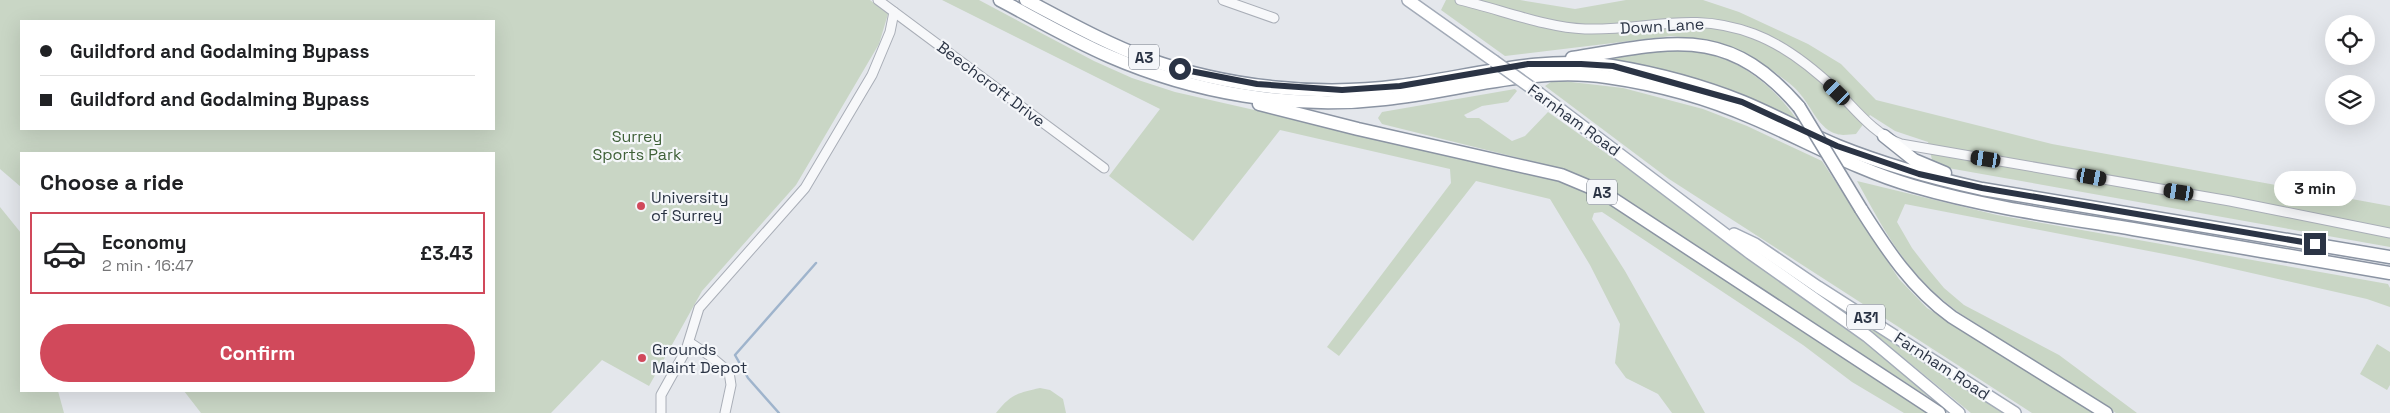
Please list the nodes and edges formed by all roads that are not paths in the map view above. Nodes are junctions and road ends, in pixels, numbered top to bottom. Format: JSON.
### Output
{"nodes":[{"id":1,"x":878,"y":0,"type":"edge"},
{"id":2,"x":1000,"y":0,"type":"edge"},
{"id":3,"x":1026,"y":0,"type":"edge"},
{"id":4,"x":1223,"y":0,"type":"edge"},
{"id":5,"x":1408,"y":0,"type":"edge"},
{"id":6,"x":1460,"y":0,"type":"edge"},
{"id":7,"x":894,"y":12,"type":"junction"},
{"id":8,"x":1274,"y":18,"type":"dead end"},
{"id":9,"x":1528,"y":64,"type":"junction"},
{"id":10,"x":1214,"y":90,"type":"junction"},
{"id":11,"x":1884,"y":136,"type":"junction"},
{"id":12,"x":1104,"y":168,"type":"dead end"},
{"id":13,"x":2036,"y":198,"type":"junction"},
{"id":14,"x":1715,"y":224,"type":"junction"},
{"id":15,"x":2390,"y":233,"type":"edge"},
{"id":16,"x":2390,"y":257,"type":"edge"},
{"id":17,"x":2390,"y":273,"type":"edge"},
{"id":18,"x":690,"y":342,"type":"junction"},
{"id":19,"x":661,"y":413,"type":"edge"},
{"id":20,"x":726,"y":413,"type":"edge"},
{"id":21,"x":1939,"y":413,"type":"edge"},
{"id":22,"x":1960,"y":413,"type":"edge"},
{"id":23,"x":2015,"y":413,"type":"edge"},
{"id":24,"x":2106,"y":413,"type":"edge"}],
"edges":[{"from":1,"to":7,"type":"street","name":"Beechcroft Drive"},
{"from":2,"to":10,"type":"highway","number":"A3"},
{"from":3,"to":9,"type":"highway","number":"A3"},
{"from":4,"to":8,"type":"street"},
{"from":5,"to":14,"type":"main road","name":"Farnham Road","number":"A31","bridge":true},
{"from":6,"to":11,"type":"street","name":"Down Lane"},
{"from":7,"to":12,"type":"street","name":"Beechcroft Drive"},
{"from":7,"to":18,"type":"street"},
{"from":9,"to":13,"type":"highway","number":"A3"},
{"from":9,"to":24,"type":"highway","bridge":true},
{"from":10,"to":17,"type":"highway","number":"A3"},
{"from":10,"to":21,"type":"highway","number":"A3"},
{"from":11,"to":13,"type":"highway"},
{"from":11,"to":15,"type":"street","name":"Down Lane"},
{"from":13,"to":16,"type":"highway","number":"A3"},
{"from":14,"to":22,"type":"main road","name":"Farnham Road","number":"A31"},
{"from":14,"to":23,"type":"main road","name":"Farnham Road","number":"A31"},
{"from":18,"to":19,"type":"street"},
{"from":18,"to":20,"type":"street"}]}
